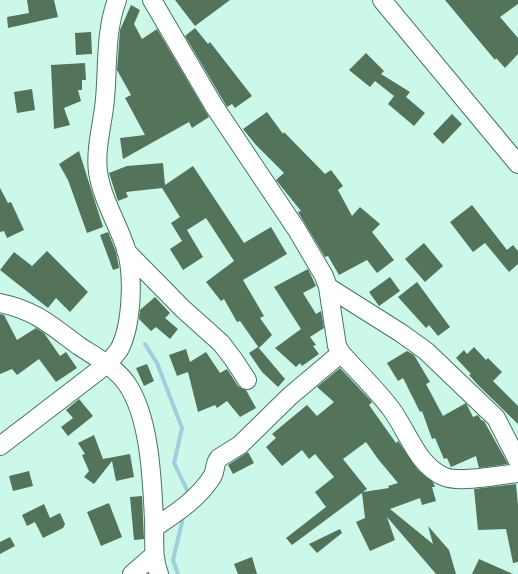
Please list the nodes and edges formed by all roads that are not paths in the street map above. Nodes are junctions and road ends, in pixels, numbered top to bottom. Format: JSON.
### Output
{"nodes":[{"id":1,"x":116,"y":0,"type":"edge"},
{"id":2,"x":152,"y":0,"type":"edge"},
{"id":3,"x":382,"y":0,"type":"edge"},
{"id":4,"x":518,"y":164,"type":"edge"},
{"id":5,"x":126,"y":251,"type":"junction"},
{"id":6,"x":328,"y":287,"type":"junction"},
{"id":7,"x":0,"y":303,"type":"edge"},
{"id":8,"x":340,"y":353,"type":"junction"},
{"id":9,"x":107,"y":364,"type":"junction"},
{"id":10,"x":247,"y":380,"type":"dead end"},
{"id":11,"x":0,"y":446,"type":"edge"},
{"id":12,"x":518,"y":461,"type":"edge"},
{"id":13,"x":518,"y":473,"type":"edge"},
{"id":14,"x":154,"y":528,"type":"junction"},
{"id":15,"x":154,"y":555,"type":"junction"},
{"id":16,"x":132,"y":574,"type":"edge"},
{"id":17,"x":160,"y":574,"type":"edge"}],
"edges":[{"from":1,"to":5,"type":"street"},
{"from":2,"to":6,"type":"street"},
{"from":3,"to":4,"type":"street"},
{"from":5,"to":9,"type":"street"},
{"from":5,"to":10,"type":"street"},
{"from":6,"to":8,"type":"street"},
{"from":6,"to":12,"type":"street"},
{"from":7,"to":9,"type":"street"},
{"from":8,"to":13,"type":"street"},
{"from":8,"to":14,"type":"street"},
{"from":9,"to":11,"type":"street"},
{"from":9,"to":14,"type":"street"},
{"from":14,"to":15,"type":"street"},
{"from":15,"to":16,"type":"street"},
{"from":15,"to":17,"type":"street"}]}
